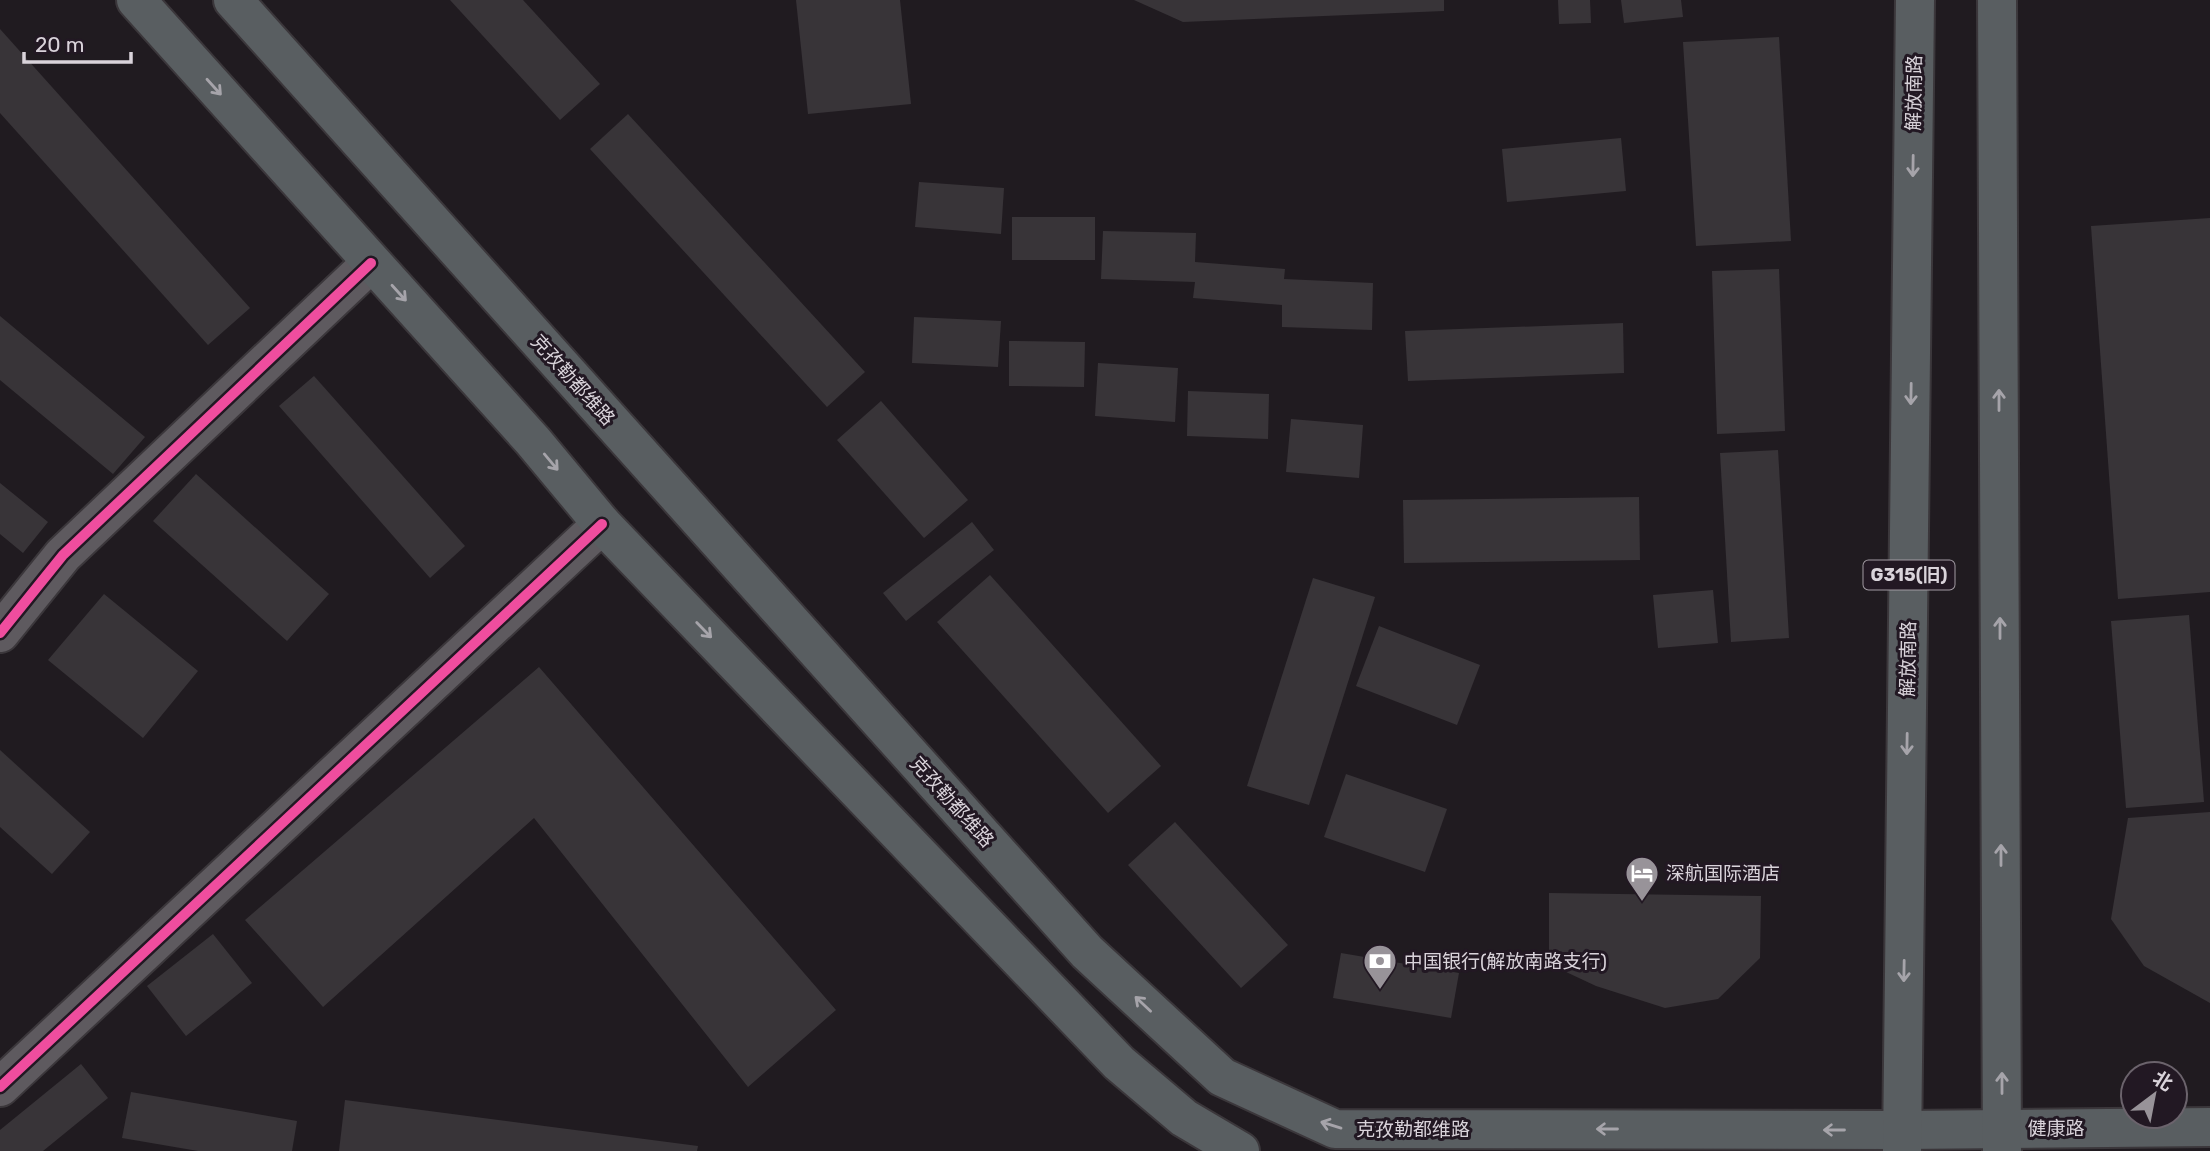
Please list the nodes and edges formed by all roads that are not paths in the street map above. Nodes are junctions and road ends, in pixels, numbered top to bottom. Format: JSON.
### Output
{"nodes":[{"id":1,"x":136,"y":0,"type":"edge"},
{"id":2,"x":233,"y":0,"type":"edge"},
{"id":3,"x":1915,"y":0,"type":"edge"},
{"id":4,"x":1997,"y":0,"type":"edge"},
{"id":5,"x":371,"y":263,"type":"junction"},
{"id":6,"x":602,"y":524,"type":"junction"},
{"id":7,"x":0,"y":633,"type":"edge"},
{"id":8,"x":0,"y":1087,"type":"edge"},
{"id":9,"x":2210,"y":1127,"type":"edge"},
{"id":10,"x":2002,"y":1139,"type":"edge"},
{"id":11,"x":1903,"y":1140,"type":"edge"},
{"id":12,"x":1240,"y":1151,"type":"edge"}],
"edges":[{"from":1,"to":5,"type":"main road","one_way":true},
{"from":11,"to":2,"type":"main road","name":"克孜勒都维路","one_way":true},
{"from":3,"to":11,"type":"main road","name":"解放南路","number":"G315(旧)","one_way":true},
{"from":10,"to":4,"type":"main road","one_way":true},
{"from":5,"to":6,"type":"main road","one_way":true},
{"from":5,"to":7,"type":"street"},
{"from":6,"to":8,"type":"street"},
{"from":6,"to":12,"type":"main road","one_way":true},
{"from":9,"to":10,"type":"main road","name":"健康路"},
{"from":10,"to":11,"type":"main road","name":"健康路"}]}
